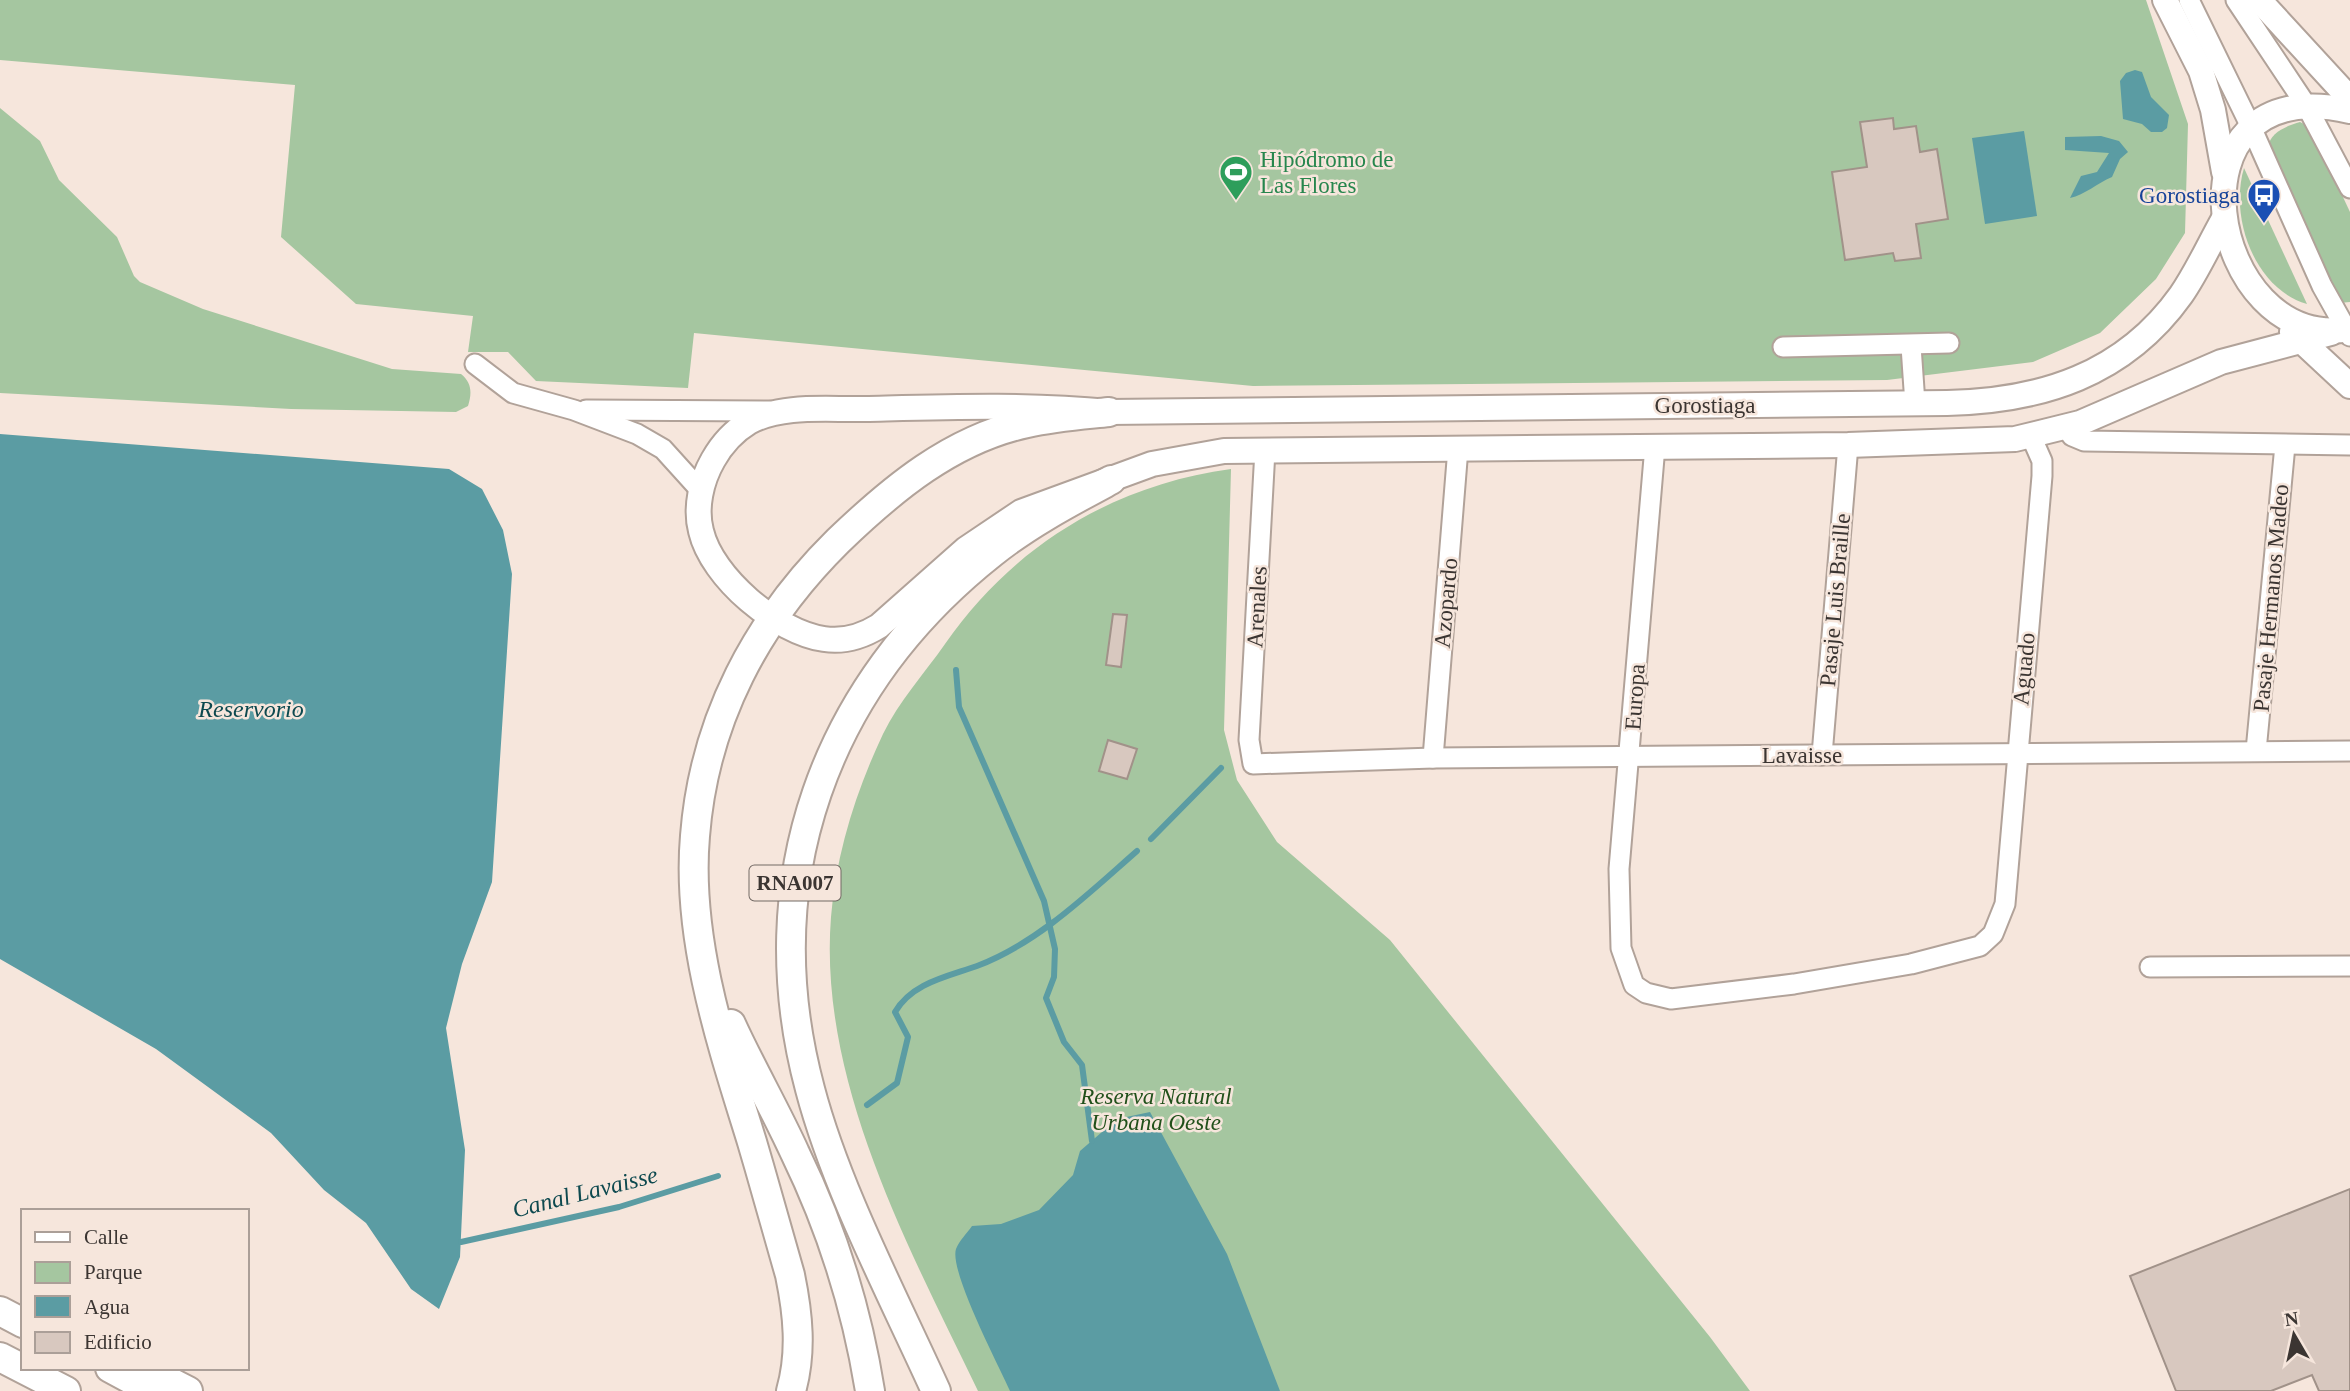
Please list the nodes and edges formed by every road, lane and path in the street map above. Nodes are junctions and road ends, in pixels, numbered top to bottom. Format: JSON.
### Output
{"nodes":[{"id":1,"x":2165,"y":0,"type":"edge"},
{"id":2,"x":2189,"y":0,"type":"edge"},
{"id":3,"x":2236,"y":0,"type":"edge"},
{"id":4,"x":2259,"y":0,"type":"edge"},
{"id":5,"x":2350,"y":99,"type":"edge"},
{"id":6,"x":2306,"y":105,"type":"junction"},
{"id":7,"x":2350,"y":111,"type":"edge"},
{"id":8,"x":2252,"y":130,"type":"junction"},
{"id":9,"x":2224,"y":172,"type":"junction"},
{"id":10,"x":2350,"y":188,"type":"edge"},
{"id":11,"x":2223,"y":220,"type":"junction"},
{"id":12,"x":2281,"y":317,"type":"junction"},
{"id":13,"x":2345,"y":332,"type":"edge"},
{"id":14,"x":1949,"y":343,"type":"dead end"},
{"id":15,"x":2301,"y":343,"type":"junction"},
{"id":16,"x":1783,"y":346,"type":"dead end"},
{"id":17,"x":1911,"y":346,"type":"junction"},
{"id":18,"x":475,"y":364,"type":"dead end"},
{"id":19,"x":2350,"y":386,"type":"edge"},
{"id":20,"x":1915,"y":404,"type":"junction"},
{"id":21,"x":1706,"y":405,"type":"junction"},
{"id":22,"x":574,"y":410,"type":"junction"},
{"id":23,"x":788,"y":411,"type":"junction"},
{"id":24,"x":1109,"y":412,"type":"junction"},
{"id":25,"x":2066,"y":427,"type":"junction"},
{"id":26,"x":2031,"y":436,"type":"junction"},
{"id":27,"x":1849,"y":445,"type":"junction"},
{"id":28,"x":2285,"y":445,"type":"junction"},
{"id":29,"x":2350,"y":445,"type":"edge"},
{"id":30,"x":1655,"y":446,"type":"junction"},
{"id":31,"x":1706,"y":446,"type":"junction"},
{"id":32,"x":1458,"y":448,"type":"junction"},
{"id":33,"x":1265,"y":450,"type":"junction"},
{"id":34,"x":1111,"y":480,"type":"junction"},
{"id":35,"x":701,"y":491,"type":"junction"},
{"id":36,"x":771,"y":617,"type":"junction"},
{"id":37,"x":2256,"y":751,"type":"junction"},
{"id":38,"x":2350,"y":751,"type":"edge"},
{"id":39,"x":1822,"y":755,"type":"junction"},
{"id":40,"x":2016,"y":755,"type":"junction"},
{"id":41,"x":1631,"y":757,"type":"junction"},
{"id":42,"x":1433,"y":758,"type":"junction"},
{"id":43,"x":1254,"y":764,"type":"joint"},
{"id":44,"x":2006,"y":904,"type":"joint"},
{"id":45,"x":2350,"y":966,"type":"edge"},
{"id":46,"x":2150,"y":967,"type":"dead end"},
{"id":47,"x":707,"y":974,"type":"junction"},
{"id":48,"x":0,"y":1294,"type":"edge"},
{"id":49,"x":21,"y":1305,"type":"edge"},
{"id":50,"x":0,"y":1311,"type":"edge"},
{"id":51,"x":21,"y":1322,"type":"edge"},
{"id":52,"x":0,"y":1357,"type":"edge"},
{"id":53,"x":21,"y":1368,"type":"edge"},
{"id":54,"x":25,"y":1370,"type":"edge"},
{"id":55,"x":114,"y":1370,"type":"edge"},
{"id":56,"x":147,"y":1370,"type":"edge"},
{"id":57,"x":66,"y":1391,"type":"edge"},
{"id":58,"x":153,"y":1391,"type":"edge"},
{"id":59,"x":188,"y":1391,"type":"edge"},
{"id":60,"x":791,"y":1391,"type":"edge"},
{"id":61,"x":870,"y":1391,"type":"edge"},
{"id":62,"x":936,"y":1391,"type":"edge"}],
"edges":[{"from":1,"to":9,"type":"main road"},
{"from":2,"to":8,"type":"street"},
{"from":3,"to":6,"type":"street"},
{"from":4,"to":5,"type":"main road"},
{"from":6,"to":7,"type":"main road","name":"Gorostiaga"},
{"from":6,"to":8,"type":"main road","name":"Gorostiaga"},
{"from":6,"to":10,"type":"street"},
{"from":8,"to":9,"type":"main road","name":"Gorostiaga"},
{"from":8,"to":13,"type":"street"},
{"from":9,"to":11,"type":"main road","name":"Gorostiaga"},
{"from":11,"to":12,"type":"main road","name":"Gorostiaga"},
{"from":11,"to":20,"type":"main road","name":"Gorostiaga"},
{"from":12,"to":13,"type":"main road"},
{"from":12,"to":15,"type":"main road","name":"Gorostiaga"},
{"from":13,"to":15,"type":"main road","name":"Gorostiaga"},
{"from":14,"to":17,"type":"street"},
{"from":15,"to":19,"type":"main road","name":"Gorostiaga"},
{"from":15,"to":25,"type":"main road","name":"Gorostiaga"},
{"from":16,"to":17,"type":"street"},
{"from":17,"to":20,"type":"street"},
{"from":18,"to":22,"type":"street"},
{"from":20,"to":21,"type":"main road","name":"Gorostiaga"},
{"from":21,"to":24,"type":"main road","name":"Gorostiaga"},
{"from":21,"to":31,"type":"main road"},
{"from":22,"to":23,"type":"street"},
{"from":22,"to":35,"type":"street"},
{"from":23,"to":24,"type":"main road","name":"Gorostiaga"},
{"from":23,"to":35,"type":"main road","name":"Gorostiaga"},
{"from":24,"to":36,"type":"highway"},
{"from":25,"to":26,"type":"main road","name":"Gorostiaga"},
{"from":25,"to":28,"type":"street"},
{"from":26,"to":27,"type":"main road","name":"Gorostiaga"},
{"from":26,"to":40,"type":"street","name":"Aguado"},
{"from":27,"to":31,"type":"main road","name":"Gorostiaga"},
{"from":27,"to":39,"type":"street","name":"Pasaje Luis Braille"},
{"from":28,"to":29,"type":"street"},
{"from":28,"to":37,"type":"street","name":"Pasaje Hermanos Madeo"},
{"from":30,"to":31,"type":"main road","name":"Gorostiaga"},
{"from":30,"to":32,"type":"main road","name":"Gorostiaga"},
{"from":30,"to":41,"type":"street","name":"Europa"},
{"from":32,"to":33,"type":"main road","name":"Gorostiaga"},
{"from":32,"to":42,"type":"street","name":"Azopardo"},
{"from":33,"to":34,"type":"main road","name":"Gorostiaga"},
{"from":33,"to":43,"type":"street","name":"Arenales"},
{"from":34,"to":36,"type":"main road","name":"Gorostiaga"},
{"from":34,"to":62,"type":"highway","number":"RNA007"},
{"from":35,"to":36,"type":"main road","name":"Gorostiaga"},
{"from":36,"to":47,"type":"highway"},
{"from":37,"to":38,"type":"street","name":"Lavaisse"},
{"from":37,"to":40,"type":"street","name":"Lavaisse"},
{"from":39,"to":40,"type":"street","name":"Lavaisse"},
{"from":39,"to":41,"type":"street","name":"Lavaisse"},
{"from":40,"to":44,"type":"street","name":"Aguado"},
{"from":41,"to":42,"type":"street","name":"Lavaisse"},
{"from":41,"to":44,"type":"street","name":"Europa"},
{"from":42,"to":43,"type":"street","name":"Lavaisse"},
{"from":45,"to":46,"type":"street"},
{"from":47,"to":60,"type":"highway"},
{"from":47,"to":61,"type":"highway"},
{"from":48,"to":49,"type":"highway"},
{"from":50,"to":51,"type":"highway"},
{"from":52,"to":53,"type":"highway"},
{"from":54,"to":57,"type":"highway"},
{"from":55,"to":58,"type":"highway"},
{"from":56,"to":59,"type":"highway"}]}
